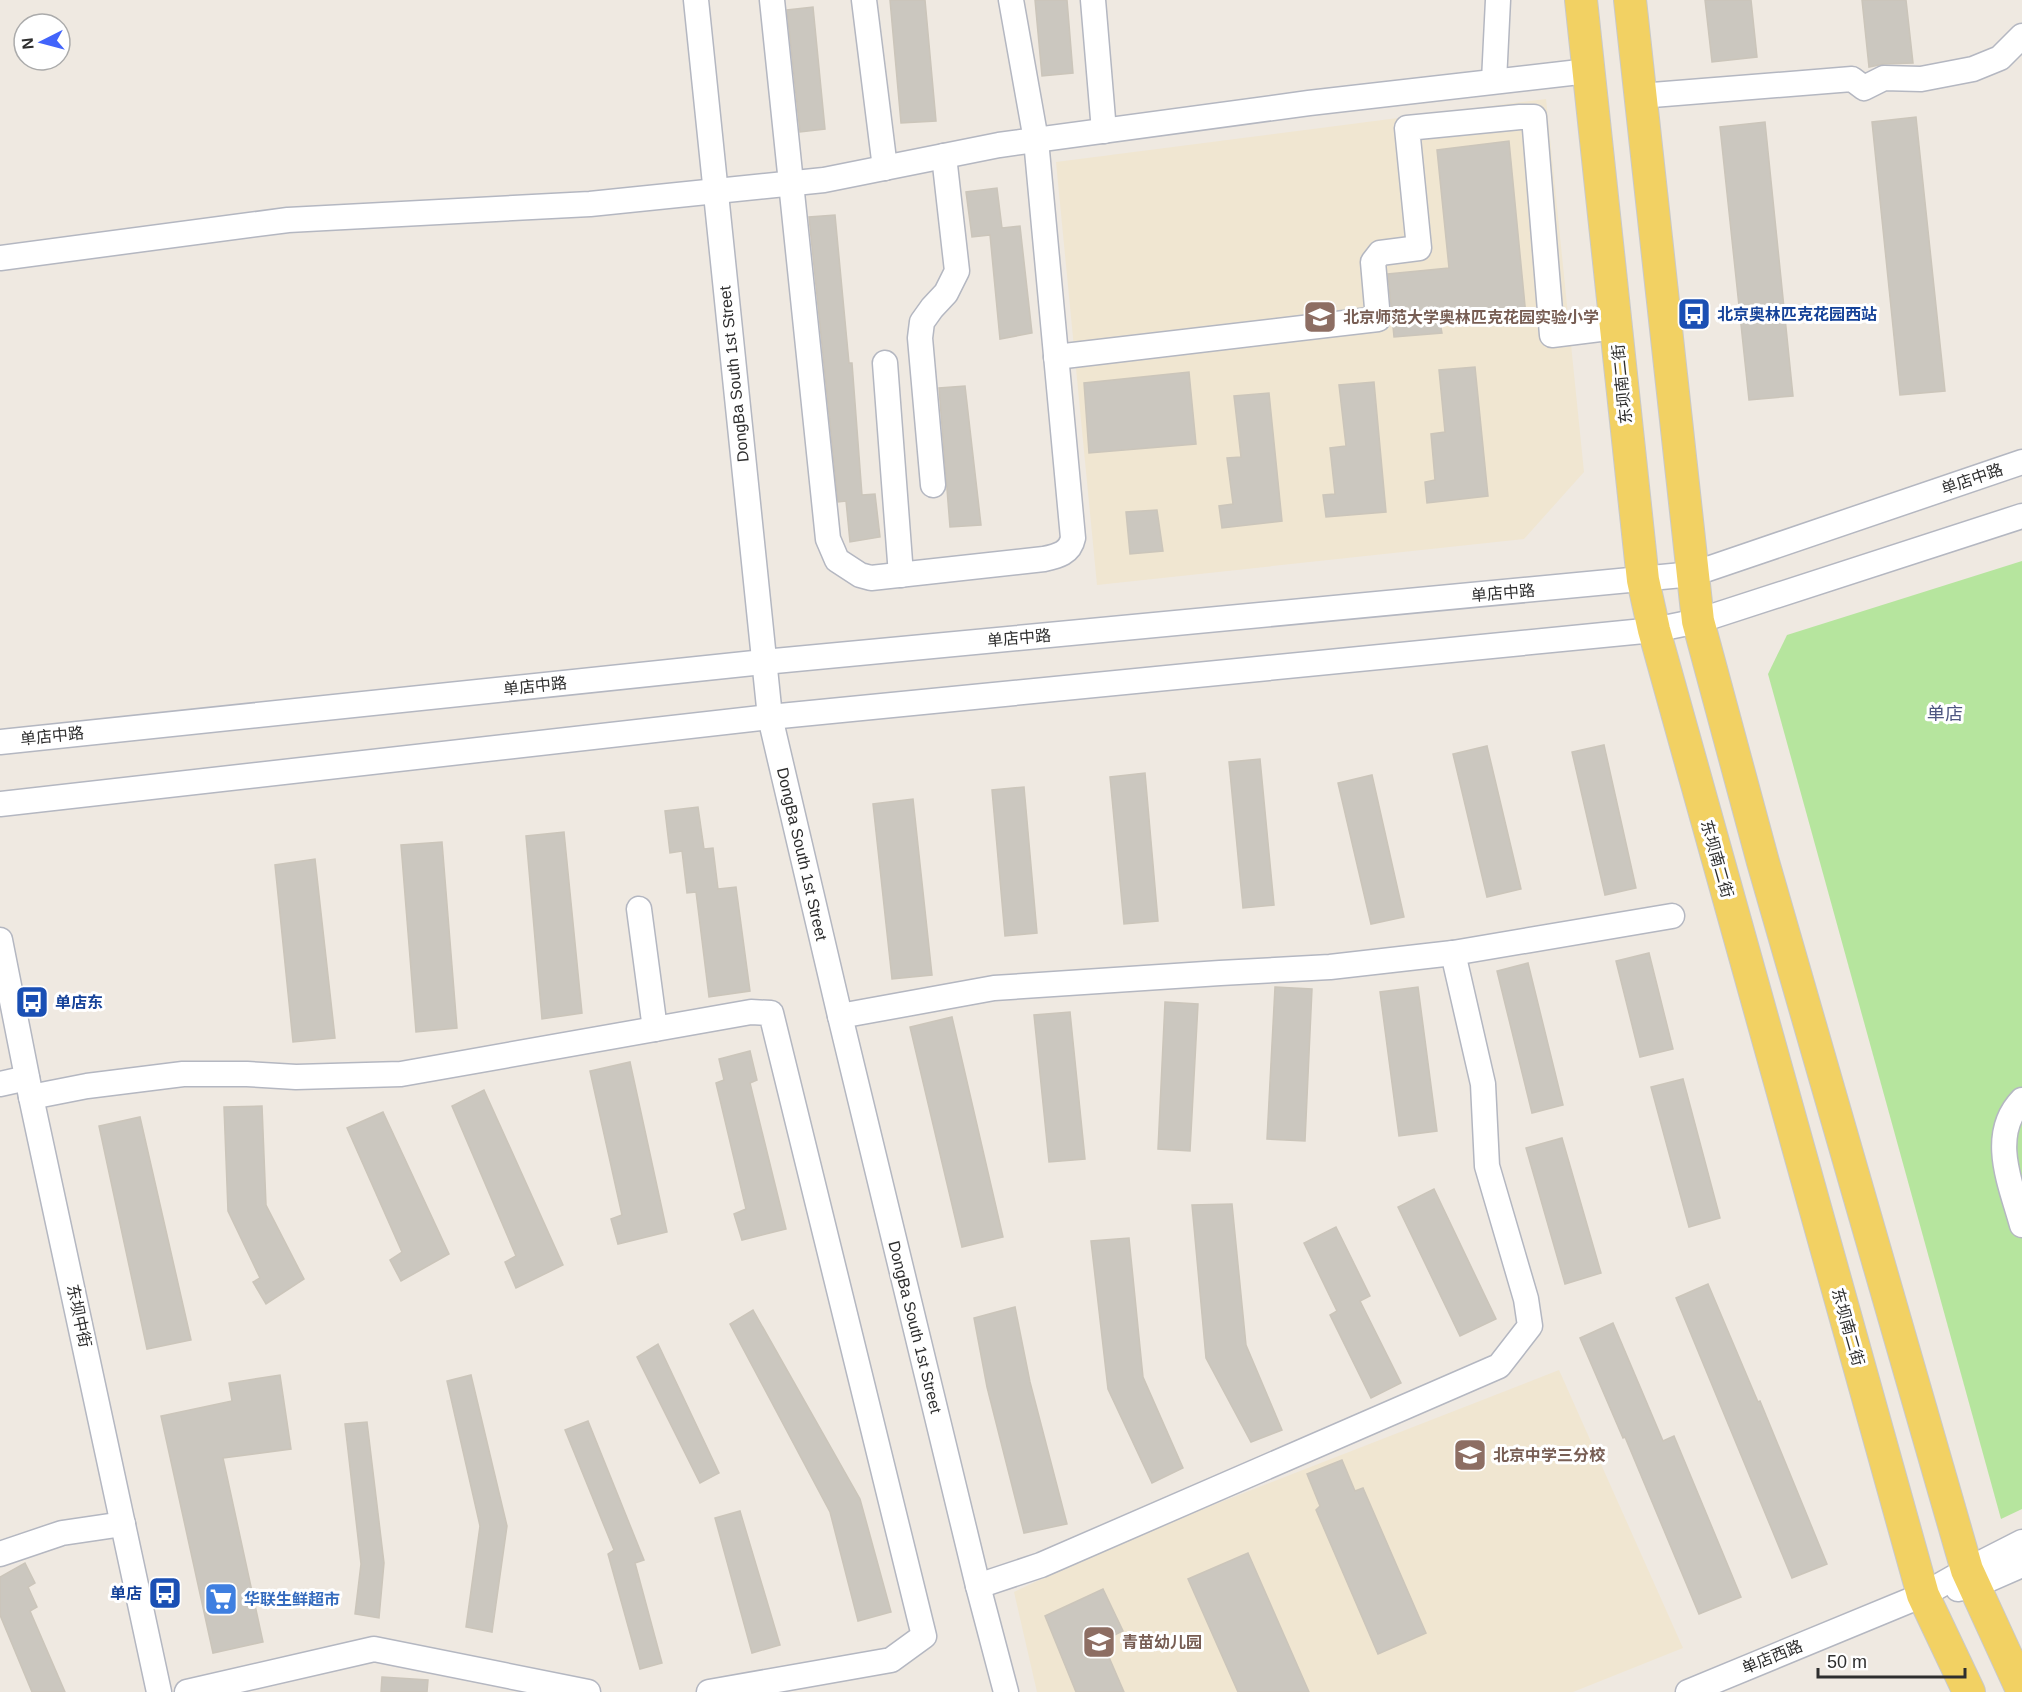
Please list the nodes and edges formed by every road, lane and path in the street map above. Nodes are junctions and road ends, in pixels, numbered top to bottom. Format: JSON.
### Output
{"nodes":[{"id":1,"x":696,"y":0,"type":"edge"},
{"id":2,"x":772,"y":0,"type":"edge"},
{"id":3,"x":864,"y":0,"type":"edge"},
{"id":4,"x":1011,"y":0,"type":"edge"},
{"id":5,"x":1093,"y":0,"type":"edge"},
{"id":6,"x":1498,"y":0,"type":"edge"},
{"id":7,"x":1581,"y":0,"type":"edge"},
{"id":8,"x":1630,"y":0,"type":"edge"},
{"id":9,"x":2022,"y":36,"type":"edge"},
{"id":10,"x":1588,"y":71,"type":"junction"},
{"id":11,"x":1542,"y":76,"type":"junction"},
{"id":12,"x":1494,"y":81,"type":"junction"},
{"id":13,"x":1640,"y":96,"type":"junction"},
{"id":14,"x":1534,"y":117,"type":"junction"},
{"id":15,"x":1104,"y":131,"type":"junction"},
{"id":16,"x":1036,"y":140,"type":"junction"},
{"id":17,"x":944,"y":156,"type":"junction"},
{"id":18,"x":885,"y":168,"type":"junction"},
{"id":19,"x":791,"y":183,"type":"junction"},
{"id":20,"x":715,"y":191,"type":"junction"},
{"id":21,"x":0,"y":258,"type":"edge"},
{"id":22,"x":1616,"y":327,"type":"junction"},
{"id":23,"x":1056,"y":357,"type":"junction"},
{"id":24,"x":885,"y":363,"type":"dead end"},
{"id":25,"x":2022,"y":462,"type":"edge"},
{"id":26,"x":933,"y":485,"type":"dead end"},
{"id":27,"x":2022,"y":516,"type":"edge"},
{"id":28,"x":1693,"y":574,"type":"junction"},
{"id":29,"x":902,"y":575,"type":"junction"},
{"id":30,"x":1643,"y":580,"type":"junction"},
{"id":31,"x":1698,"y":621,"type":"junction"},
{"id":32,"x":1654,"y":630,"type":"junction"},
{"id":33,"x":764,"y":662,"type":"junction"},
{"id":34,"x":770,"y":717,"type":"junction"},
{"id":35,"x":0,"y":742,"type":"edge"},
{"id":36,"x":0,"y":804,"type":"edge"},
{"id":37,"x":639,"y":909,"type":"dead end"},
{"id":38,"x":1672,"y":916,"type":"dead end"},
{"id":39,"x":0,"y":940,"type":"edge"},
{"id":40,"x":1453,"y":953,"type":"junction"},
{"id":41,"x":840,"y":1016,"type":"junction"},
{"id":42,"x":655,"y":1029,"type":"junction"},
{"id":43,"x":0,"y":1084,"type":"edge"},
{"id":44,"x":29,"y":1087,"type":"junction"},
{"id":45,"x":2022,"y":1100,"type":"edge"},
{"id":46,"x":2022,"y":1225,"type":"edge"},
{"id":47,"x":123,"y":1524,"type":"junction"},
{"id":48,"x":2022,"y":1542,"type":"edge"},
{"id":49,"x":0,"y":1554,"type":"edge"},
{"id":50,"x":2022,"y":1565,"type":"edge"},
{"id":51,"x":1970,"y":1578,"type":"junction"},
{"id":52,"x":978,"y":1586,"type":"junction"},
{"id":53,"x":1923,"y":1595,"type":"junction"},
{"id":54,"x":820,"y":1682,"type":"edge"},
{"id":55,"x":2022,"y":1690,"type":"edge"},
{"id":56,"x":159,"y":1692,"type":"edge"},
{"id":57,"x":187,"y":1692,"type":"edge"},
{"id":58,"x":588,"y":1692,"type":"edge"},
{"id":59,"x":709,"y":1692,"type":"edge"},
{"id":60,"x":1006,"y":1692,"type":"edge"},
{"id":61,"x":1688,"y":1692,"type":"edge"},
{"id":62,"x":1969,"y":1692,"type":"edge"}],
"edges":[{"from":1,"to":20,"type":"street","name":"DongBa South 1st Street"},
{"from":2,"to":19,"type":"street"},
{"from":3,"to":18,"type":"street"},
{"from":4,"to":16,"type":"street"},
{"from":5,"to":15,"type":"street"},
{"from":6,"to":12,"type":"street"},
{"from":7,"to":10,"type":"main road","name":"东坝南二街"},
{"from":8,"to":13,"type":"main road"},
{"from":9,"to":13,"type":"street"},
{"from":10,"to":11,"type":"street"},
{"from":10,"to":22,"type":"main road","name":"东坝南二街"},
{"from":11,"to":12,"type":"street"},
{"from":11,"to":14,"type":"street"},
{"from":12,"to":15,"type":"street"},
{"from":13,"to":28,"type":"main road"},
{"from":14,"to":22,"type":"street"},
{"from":14,"to":23,"type":"street"},
{"from":15,"to":16,"type":"street"},
{"from":16,"to":17,"type":"street"},
{"from":16,"to":23,"type":"street"},
{"from":17,"to":18,"type":"street"},
{"from":17,"to":26,"type":"street"},
{"from":18,"to":19,"type":"street"},
{"from":19,"to":20,"type":"street"},
{"from":19,"to":29,"type":"street"},
{"from":20,"to":21,"type":"street"},
{"from":20,"to":33,"type":"street","name":"DongBa South 1st Street"},
{"from":22,"to":30,"type":"main road","name":"东坝南二街"},
{"from":23,"to":29,"type":"street"},
{"from":24,"to":29,"type":"street"},
{"from":25,"to":28,"type":"street","name":"单店中路"},
{"from":27,"to":31,"type":"street"},
{"from":28,"to":30,"type":"street","name":"单店中路"},
{"from":28,"to":31,"type":"main road"},
{"from":30,"to":32,"type":"main road","name":"东坝南二街"},
{"from":30,"to":33,"type":"street","name":"单店中路"},
{"from":31,"to":32,"type":"street"},
{"from":31,"to":51,"type":"main road"},
{"from":32,"to":34,"type":"street"},
{"from":32,"to":53,"type":"main road","name":"东坝南二街"},
{"from":33,"to":34,"type":"street","name":"DongBa South 1st Street"},
{"from":33,"to":35,"type":"street","name":"单店中路"},
{"from":34,"to":36,"type":"street"},
{"from":34,"to":41,"type":"street","name":"DongBa South 1st Street"},
{"from":37,"to":42,"type":"street"},
{"from":38,"to":40,"type":"street"},
{"from":39,"to":44,"type":"street","name":"东坝中街"},
{"from":40,"to":41,"type":"street"},
{"from":40,"to":52,"type":"street"},
{"from":41,"to":52,"type":"street","name":"DongBa South 1st Street"},
{"from":42,"to":44,"type":"street"},
{"from":42,"to":54,"type":"street"},
{"from":43,"to":44,"type":"street"},
{"from":44,"to":47,"type":"street","name":"东坝中街"},
{"from":45,"to":46,"type":"street"},
{"from":47,"to":49,"type":"street"},
{"from":47,"to":56,"type":"street","name":"东坝中街"},
{"from":48,"to":51,"type":"street","name":"单店西路"},
{"from":50,"to":51,"type":"street","name":"单店西路"},
{"from":51,"to":53,"type":"street","name":"单店西路"},
{"from":51,"to":55,"type":"main road"},
{"from":52,"to":60,"type":"street","name":"DongBa South 1st Street"},
{"from":53,"to":61,"type":"street","name":"单店西路"},
{"from":53,"to":62,"type":"main road","name":"东坝南二街"},
{"from":54,"to":59,"type":"street"},
{"from":57,"to":58,"type":"street"}]}
